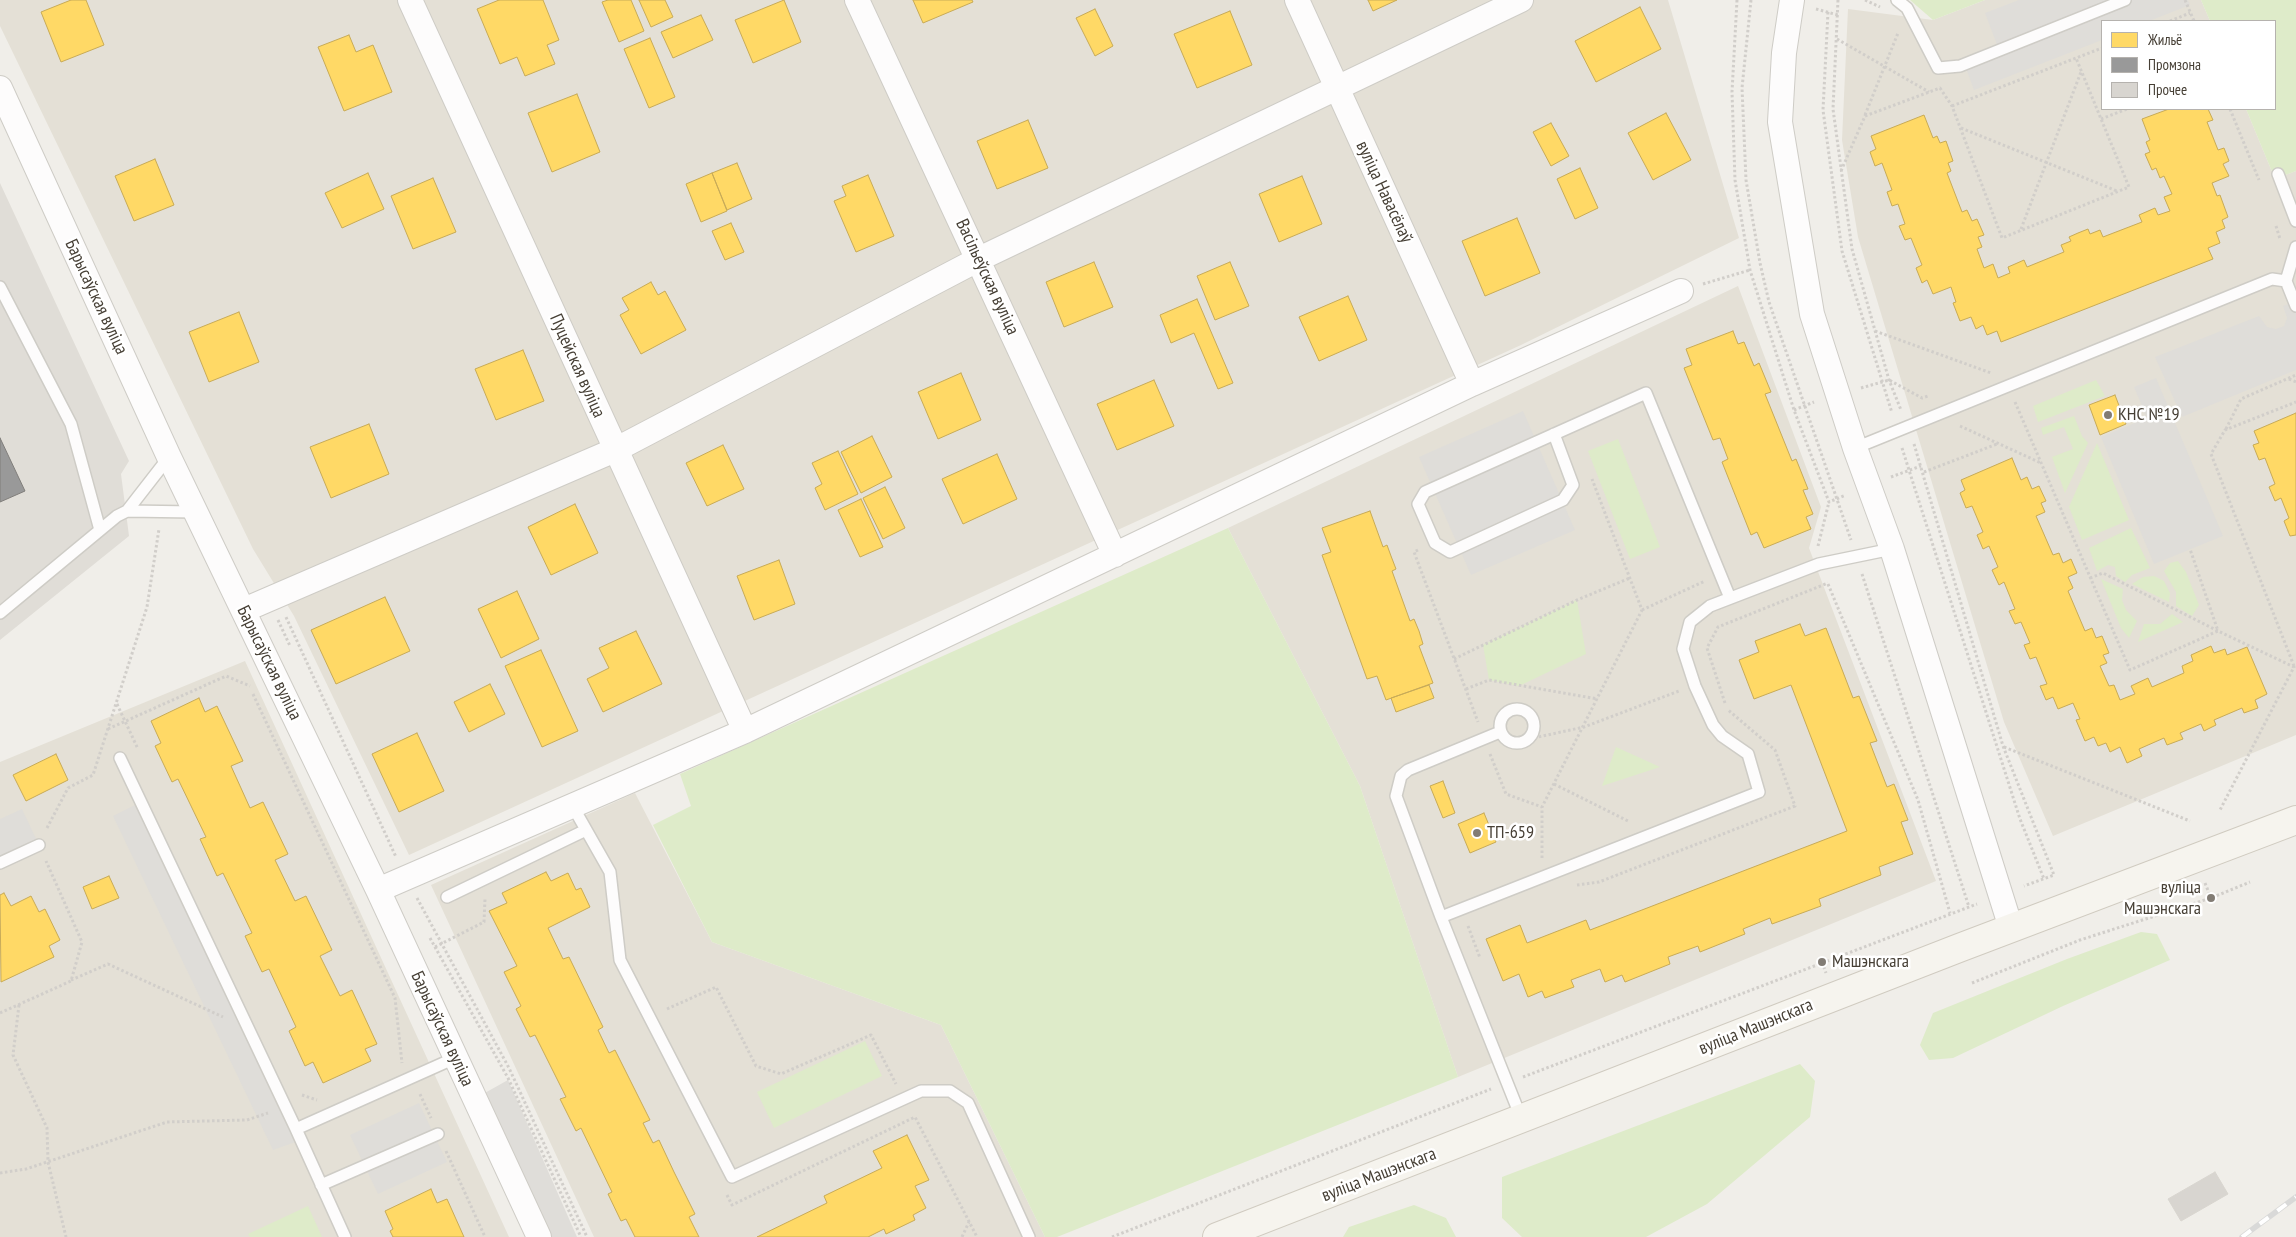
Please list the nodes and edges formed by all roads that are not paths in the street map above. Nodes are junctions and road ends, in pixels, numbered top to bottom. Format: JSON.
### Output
{"nodes":[{"id":1,"x":410,"y":0,"type":"edge"},
{"id":2,"x":857,"y":0,"type":"edge"},
{"id":3,"x":1297,"y":0,"type":"edge"},
{"id":4,"x":1521,"y":0,"type":"edge"},
{"id":5,"x":1792,"y":0,"type":"edge"},
{"id":6,"x":1897,"y":0,"type":"edge"},
{"id":7,"x":2125,"y":0,"type":"edge"},
{"id":8,"x":0,"y":88,"type":"edge"},
{"id":9,"x":1336,"y":90,"type":"junction"},
{"id":10,"x":2278,"y":174,"type":"dead end"},
{"id":11,"x":2296,"y":221,"type":"edge"},
{"id":12,"x":2296,"y":247,"type":"edge"},
{"id":13,"x":979,"y":259,"type":"junction"},
{"id":14,"x":2286,"y":281,"type":"junction"},
{"id":15,"x":0,"y":288,"type":"edge"},
{"id":16,"x":1681,"y":291,"type":"road end"},
{"id":17,"x":2296,"y":306,"type":"edge"},
{"id":18,"x":1472,"y":384,"type":"junction"},
{"id":19,"x":1554,"y":434,"type":"junction"},
{"id":20,"x":1855,"y":448,"type":"junction"},
{"id":21,"x":615,"y":450,"type":"junction"},
{"id":22,"x":169,"y":457,"type":"junction"},
{"id":23,"x":127,"y":511,"type":"junction"},
{"id":24,"x":196,"y":512,"type":"junction"},
{"id":25,"x":100,"y":530,"type":"junction"},
{"id":26,"x":1892,"y":549,"type":"junction"},
{"id":27,"x":1116,"y":555,"type":"junction"},
{"id":28,"x":1730,"y":598,"type":"junction"},
{"id":29,"x":244,"y":610,"type":"junction"},
{"id":30,"x":0,"y":613,"type":"edge"},
{"id":31,"x":745,"y":731,"type":"junction"},
{"id":32,"x":1500,"y":732,"type":"junction"},
{"id":33,"x":120,"y":758,"type":"dead end"},
{"id":34,"x":572,"y":806,"type":"junction"},
{"id":35,"x":2296,"y":820,"type":"edge"},
{"id":36,"x":586,"y":830,"type":"junction"},
{"id":37,"x":39,"y":845,"type":"road end"},
{"id":38,"x":0,"y":863,"type":"edge"},
{"id":39,"x":378,"y":890,"type":"junction"},
{"id":40,"x":447,"y":897,"type":"dead end"},
{"id":41,"x":1441,"y":917,"type":"junction"},
{"id":42,"x":2011,"y":928,"type":"junction"},
{"id":43,"x":455,"y":1058,"type":"junction"},
{"id":44,"x":1522,"y":1120,"type":"junction"},
{"id":45,"x":296,"y":1128,"type":"junction"},
{"id":46,"x":438,"y":1134,"type":"road end"},
{"id":47,"x":322,"y":1185,"type":"junction"},
{"id":48,"x":345,"y":1237,"type":"edge"},
{"id":49,"x":539,"y":1237,"type":"edge"},
{"id":50,"x":1029,"y":1237,"type":"edge"},
{"id":51,"x":1217,"y":1237,"type":"edge"}],
"edges":[{"from":1,"to":21,"type":"street","name":"Пуцейская вуліца"},
{"from":2,"to":13,"type":"street","name":"Васільеўская вуліца"},
{"from":3,"to":9,"type":"street","name":"вуліца Навасёлаў"},
{"from":4,"to":9,"type":"street"},
{"from":5,"to":20,"type":"street"},
{"from":6,"to":7,"type":"lane"},
{"from":8,"to":22,"type":"street","name":"Барысаўская вуліца"},
{"from":9,"to":13,"type":"street"},
{"from":9,"to":18,"type":"street","name":"вуліца Навасёлаў"},
{"from":10,"to":11,"type":"lane"},
{"from":12,"to":14,"type":"lane"},
{"from":13,"to":21,"type":"street"},
{"from":13,"to":27,"type":"street","name":"Васільеўская вуліца"},
{"from":14,"to":17,"type":"lane"},
{"from":14,"to":20,"type":"lane"},
{"from":15,"to":25,"type":"lane"},
{"from":16,"to":18,"type":"street"},
{"from":18,"to":27,"type":"street"},
{"from":19,"to":19,"type":"lane"},
{"from":19,"to":28,"type":"lane"},
{"from":20,"to":26,"type":"street"},
{"from":21,"to":29,"type":"street"},
{"from":21,"to":31,"type":"street","name":"Пуцейская вуліца"},
{"from":22,"to":23,"type":"lane"},
{"from":22,"to":24,"type":"street","name":"Барысаўская вуліца"},
{"from":23,"to":24,"type":"lane"},
{"from":23,"to":25,"type":"lane"},
{"from":24,"to":29,"type":"street","name":"Барысаўская вуліца"},
{"from":25,"to":30,"type":"lane"},
{"from":26,"to":28,"type":"lane"},
{"from":26,"to":42,"type":"street"},
{"from":27,"to":31,"type":"street"},
{"from":28,"to":41,"type":"lane"},
{"from":29,"to":39,"type":"street","name":"Барысаўская вуліца"},
{"from":31,"to":34,"type":"street"},
{"from":32,"to":32,"type":"lane"},
{"from":32,"to":41,"type":"lane"},
{"from":33,"to":45,"type":"lane"},
{"from":34,"to":36,"type":"lane"},
{"from":34,"to":39,"type":"street"},
{"from":35,"to":42,"type":"main road","name":"вуліца Машэнскага"},
{"from":36,"to":40,"type":"lane"},
{"from":36,"to":50,"type":"lane"},
{"from":37,"to":38,"type":"lane"},
{"from":39,"to":43,"type":"street","name":"Барысаўская вуліца"},
{"from":41,"to":44,"type":"lane"},
{"from":42,"to":44,"type":"main road","name":"вуліца Машэнскага"},
{"from":43,"to":45,"type":"lane"},
{"from":43,"to":49,"type":"street","name":"Барысаўская вуліца"},
{"from":44,"to":51,"type":"main road","name":"вуліца Машэнскага"},
{"from":45,"to":47,"type":"lane"},
{"from":46,"to":47,"type":"lane"},
{"from":47,"to":48,"type":"lane"}]}
